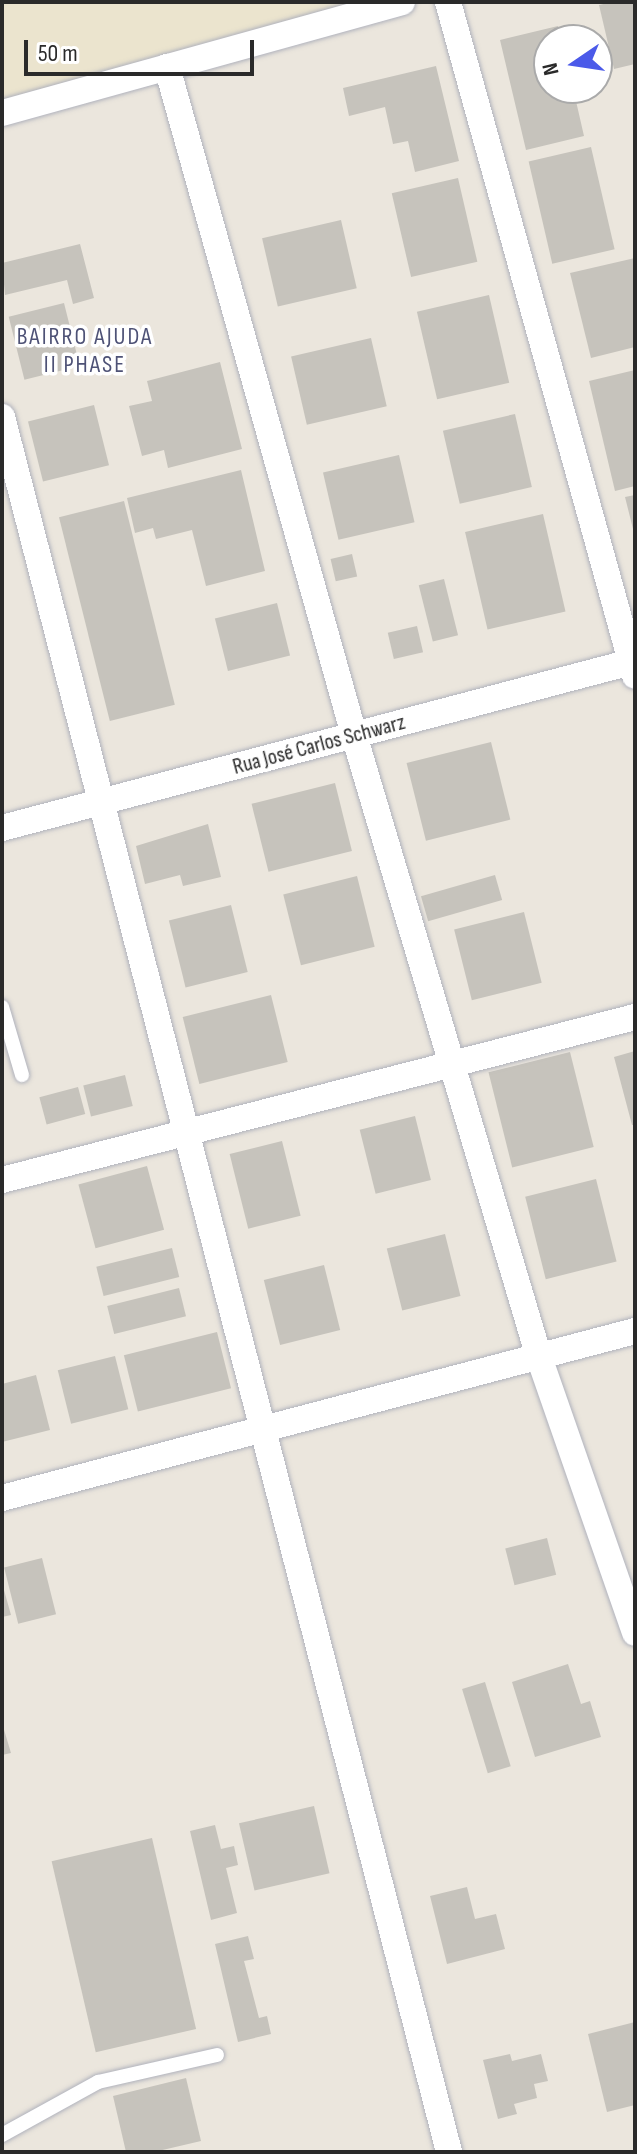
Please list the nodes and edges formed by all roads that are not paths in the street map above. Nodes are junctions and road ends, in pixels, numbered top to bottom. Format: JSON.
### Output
{"nodes":[{"id":1,"x":402,"y":2,"type":"edge"},
{"id":2,"x":448,"y":2,"type":"edge"},
{"id":3,"x":167,"y":67,"type":"junction"},
{"id":4,"x":2,"y":113,"type":"edge"},
{"id":5,"x":2,"y":417,"type":"edge"},
{"id":6,"x":634,"y":666,"type":"edge"},
{"id":7,"x":354,"y":735,"type":"junction"},
{"id":8,"x":102,"y":802,"type":"junction"},
{"id":9,"x":2,"y":828,"type":"edge"},
{"id":10,"x":2,"y":1007,"type":"edge"},
{"id":11,"x":635,"y":1017,"type":"edge"},
{"id":12,"x":452,"y":1064,"type":"junction"},
{"id":13,"x":22,"y":1075,"type":"dead end"},
{"id":14,"x":187,"y":1133,"type":"junction"},
{"id":15,"x":2,"y":1180,"type":"edge"},
{"id":16,"x":635,"y":1331,"type":"edge"},
{"id":17,"x":539,"y":1357,"type":"junction"},
{"id":18,"x":265,"y":1433,"type":"junction"},
{"id":19,"x":2,"y":1498,"type":"edge"},
{"id":20,"x":635,"y":1633,"type":"edge"},
{"id":21,"x":217,"y":2055,"type":"dead end"},
{"id":22,"x":2,"y":2135,"type":"edge"},
{"id":23,"x":449,"y":2152,"type":"edge"}],
"edges":[{"from":1,"to":3,"type":"street"},
{"from":2,"to":6,"type":"street"},
{"from":3,"to":4,"type":"street"},
{"from":3,"to":7,"type":"street"},
{"from":5,"to":8,"type":"street"},
{"from":6,"to":7,"type":"street","name":"Rua José Carlos Schwarz"},
{"from":7,"to":8,"type":"street","name":"Rua José Carlos Schwarz"},
{"from":7,"to":12,"type":"street"},
{"from":8,"to":9,"type":"street","name":"Rua José Carlos Schwarz"},
{"from":8,"to":14,"type":"street"},
{"from":10,"to":13,"type":"lane"},
{"from":11,"to":12,"type":"street"},
{"from":12,"to":14,"type":"street"},
{"from":12,"to":17,"type":"street"},
{"from":14,"to":15,"type":"street"},
{"from":14,"to":18,"type":"street"},
{"from":16,"to":17,"type":"street"},
{"from":17,"to":18,"type":"street"},
{"from":17,"to":20,"type":"street"},
{"from":18,"to":19,"type":"street"},
{"from":18,"to":23,"type":"street"},
{"from":21,"to":22,"type":"lane"}]}
